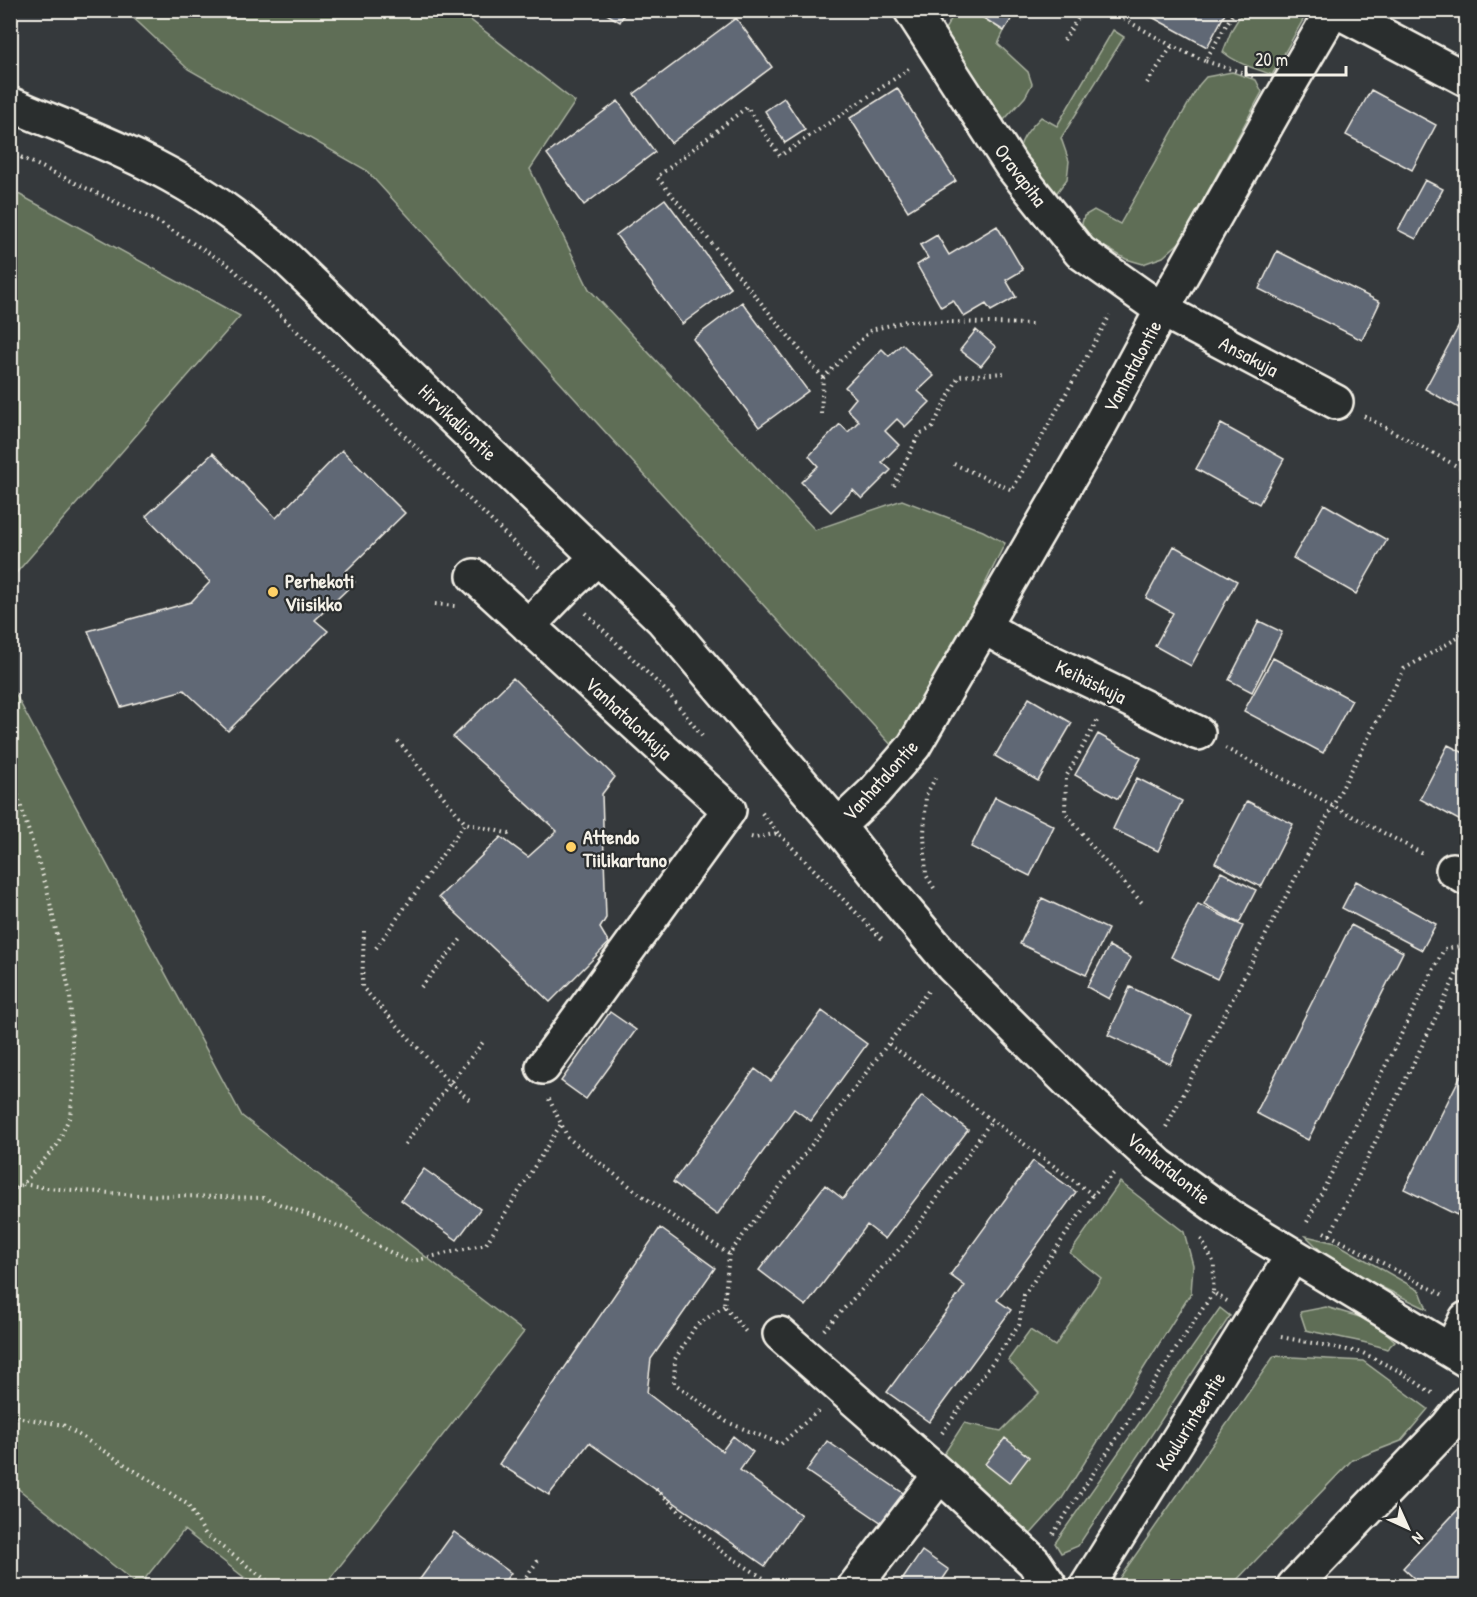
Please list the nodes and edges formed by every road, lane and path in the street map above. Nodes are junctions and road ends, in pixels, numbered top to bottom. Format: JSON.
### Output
{"nodes":[{"id":1,"x":911,"y":10,"type":"edge"},
{"id":2,"x":1083,"y":10,"type":"edge"},
{"id":3,"x":1108,"y":10,"type":"edge"},
{"id":4,"x":1235,"y":10,"type":"edge"},
{"id":5,"x":1334,"y":10,"type":"edge"},
{"id":6,"x":1064,"y":40,"type":"dead end"},
{"id":7,"x":1172,"y":46,"type":"junction"},
{"id":8,"x":937,"y":50,"type":"junction"},
{"id":9,"x":1205,"y":61,"type":"junction"},
{"id":10,"x":1467,"y":79,"type":"edge"},
{"id":11,"x":1148,"y":83,"type":"dead end"},
{"id":12,"x":1288,"y":87,"type":"junction"},
{"id":13,"x":10,"y":104,"type":"edge"},
{"id":14,"x":10,"y":152,"type":"edge"},
{"id":15,"x":24,"y":158,"type":"junction"},
{"id":16,"x":10,"y":163,"type":"edge"},
{"id":17,"x":1127,"y":285,"type":"junction"},
{"id":18,"x":1162,"y":310,"type":"junction"},
{"id":19,"x":1032,"y":324,"type":"dead end"},
{"id":20,"x":1006,"y":373,"type":"dead end"},
{"id":21,"x":823,"y":378,"type":"junction"},
{"id":22,"x":1336,"y":402,"type":"joint"},
{"id":23,"x":820,"y":414,"type":"dead end"},
{"id":24,"x":954,"y":464,"type":"dead end"},
{"id":25,"x":1467,"y":471,"type":"edge"},
{"id":26,"x":894,"y":486,"type":"dead end"},
{"id":27,"x":598,"y":557,"type":"junction"},
{"id":28,"x":474,"y":576,"type":"dead end"},
{"id":29,"x":563,"y":590,"type":"junction"},
{"id":30,"x":528,"y":626,"type":"junction"},
{"id":31,"x":984,"y":627,"type":"junction"},
{"id":32,"x":1467,"y":633,"type":"edge"},
{"id":33,"x":1113,"y":692,"type":"junction"},
{"id":34,"x":1198,"y":734,"type":"joint"},
{"id":35,"x":705,"y":740,"type":"dead end"},
{"id":36,"x":398,"y":741,"type":"dead end"},
{"id":37,"x":10,"y":772,"type":"edge"},
{"id":38,"x":1334,"y":805,"type":"junction"},
{"id":39,"x":742,"y":807,"type":"junction"},
{"id":40,"x":465,"y":823,"type":"junction"},
{"id":41,"x":838,"y":826,"type":"junction"},
{"id":42,"x":778,"y":833,"type":"dead end"},
{"id":43,"x":514,"y":835,"type":"dead end"},
{"id":44,"x":1460,"y":874,"type":"edge"},
{"id":45,"x":1144,"y":906,"type":"dead end"},
{"id":46,"x":364,"y":932,"type":"dead end"},
{"id":47,"x":462,"y":938,"type":"dead end"},
{"id":48,"x":1467,"y":945,"type":"edge"},
{"id":49,"x":376,"y":948,"type":"dead end"},
{"id":50,"x":1467,"y":955,"type":"edge"},
{"id":51,"x":421,"y":987,"type":"dead end"},
{"id":52,"x":931,"y":988,"type":"dead end"},
{"id":53,"x":484,"y":1041,"type":"dead end"},
{"id":54,"x":889,"y":1044,"type":"junction"},
{"id":55,"x":544,"y":1079,"type":"joint"},
{"id":56,"x":450,"y":1083,"type":"junction"},
{"id":57,"x":472,"y":1102,"type":"dead end"},
{"id":58,"x":992,"y":1120,"type":"junction"},
{"id":59,"x":561,"y":1124,"type":"junction"},
{"id":60,"x":1163,"y":1133,"type":"dead end"},
{"id":61,"x":405,"y":1144,"type":"dead end"},
{"id":62,"x":1120,"y":1166,"type":"dead end"},
{"id":63,"x":23,"y":1184,"type":"junction"},
{"id":64,"x":10,"y":1191,"type":"edge"},
{"id":65,"x":1093,"y":1195,"type":"junction"},
{"id":66,"x":1307,"y":1222,"type":"dead end"},
{"id":67,"x":1330,"y":1235,"type":"dead end"},
{"id":68,"x":729,"y":1254,"type":"junction"},
{"id":69,"x":1293,"y":1255,"type":"junction"},
{"id":70,"x":1213,"y":1293,"type":"dead end"},
{"id":71,"x":724,"y":1306,"type":"junction"},
{"id":72,"x":1467,"y":1319,"type":"edge"},
{"id":73,"x":791,"y":1344,"type":"junction"},
{"id":74,"x":1459,"y":1355,"type":"edge"},
{"id":75,"x":843,"y":1389,"type":"junction"},
{"id":76,"x":1467,"y":1402,"type":"edge"},
{"id":77,"x":10,"y":1416,"type":"edge"},
{"id":78,"x":931,"y":1467,"type":"junction"},
{"id":79,"x":656,"y":1490,"type":"dead end"},
{"id":80,"x":540,"y":1558,"type":"dead end"},
{"id":81,"x":1042,"y":1574,"type":"edge"},
{"id":82,"x":274,"y":1587,"type":"edge"},
{"id":83,"x":519,"y":1587,"type":"edge"},
{"id":84,"x":776,"y":1587,"type":"edge"},
{"id":85,"x":855,"y":1587,"type":"edge"},
{"id":86,"x":1088,"y":1587,"type":"edge"},
{"id":87,"x":1294,"y":1587,"type":"edge"}],
"edges":[{"from":1,"to":8,"type":"street","name":"Oravapiha"},
{"from":2,"to":6,"type":"path"},
{"from":3,"to":7,"type":"path"},
{"from":4,"to":9,"type":"path"},
{"from":5,"to":10,"type":"street"},
{"from":5,"to":12,"type":"street","name":"Vanhatalontie"},
{"from":7,"to":9,"type":"path"},
{"from":7,"to":11,"type":"path"},
{"from":8,"to":17,"type":"street","name":"Oravapiha"},
{"from":8,"to":21,"type":"path"},
{"from":9,"to":12,"type":"path"},
{"from":12,"to":18,"type":"street","name":"Vanhatalontie"},
{"from":13,"to":27,"type":"street","name":"Hirvikalliontie"},
{"from":14,"to":15,"type":"path"},
{"from":15,"to":16,"type":"path"},
{"from":15,"to":29,"type":"path"},
{"from":17,"to":18,"type":"street","name":"Oravapiha"},
{"from":17,"to":24,"type":"path"},
{"from":18,"to":22,"type":"street","name":"Ansakuja"},
{"from":18,"to":31,"type":"street","name":"Vanhatalontie"},
{"from":19,"to":21,"type":"path"},
{"from":20,"to":26,"type":"path"},
{"from":21,"to":23,"type":"path"},
{"from":22,"to":25,"type":"path"},
{"from":27,"to":29,"type":"street"},
{"from":27,"to":41,"type":"street","name":"Hirvikalliontie"},
{"from":28,"to":30,"type":"street","name":"Vanhatalonkuja"},
{"from":29,"to":30,"type":"street"},
{"from":29,"to":35,"type":"path"},
{"from":30,"to":39,"type":"street","name":"Vanhatalonkuja"},
{"from":31,"to":33,"type":"street","name":"Keihäskuja"},
{"from":31,"to":41,"type":"street","name":"Vanhatalontie"},
{"from":32,"to":38,"type":"path"},
{"from":33,"to":34,"type":"street","name":"Keihäskuja"},
{"from":33,"to":45,"type":"path"},
{"from":34,"to":38,"type":"path"},
{"from":36,"to":40,"type":"path"},
{"from":37,"to":63,"type":"path"},
{"from":38,"to":44,"type":"path"},
{"from":38,"to":60,"type":"path"},
{"from":39,"to":42,"type":"path"},
{"from":39,"to":55,"type":"street"},
{"from":40,"to":43,"type":"path"},
{"from":40,"to":49,"type":"path"},
{"from":41,"to":69,"type":"street","name":"Vanhatalontie"},
{"from":46,"to":56,"type":"path"},
{"from":47,"to":51,"type":"path"},
{"from":48,"to":66,"type":"path"},
{"from":50,"to":67,"type":"path"},
{"from":52,"to":54,"type":"path"},
{"from":53,"to":56,"type":"path"},
{"from":54,"to":58,"type":"path"},
{"from":54,"to":68,"type":"path"},
{"from":55,"to":59,"type":"path"},
{"from":56,"to":57,"type":"path"},
{"from":56,"to":61,"type":"path"},
{"from":58,"to":65,"type":"path"},
{"from":58,"to":73,"type":"path"},
{"from":59,"to":63,"type":"path"},
{"from":59,"to":68,"type":"path"},
{"from":62,"to":65,"type":"path"},
{"from":63,"to":64,"type":"path"},
{"from":65,"to":78,"type":"path"},
{"from":68,"to":71,"type":"path"},
{"from":69,"to":74,"type":"street","name":"Vanhatalontie"},
{"from":69,"to":86,"type":"street","name":"Koulurinteentie"},
{"from":70,"to":81,"type":"path"},
{"from":71,"to":73,"type":"path"},
{"from":71,"to":75,"type":"path"},
{"from":72,"to":74,"type":"street"},
{"from":73,"to":75,"type":"street"},
{"from":75,"to":78,"type":"street"},
{"from":76,"to":87,"type":"street"},
{"from":77,"to":82,"type":"path"},
{"from":78,"to":81,"type":"street"},
{"from":78,"to":85,"type":"street"},
{"from":79,"to":84,"type":"path"},
{"from":80,"to":83,"type":"path"}]}
